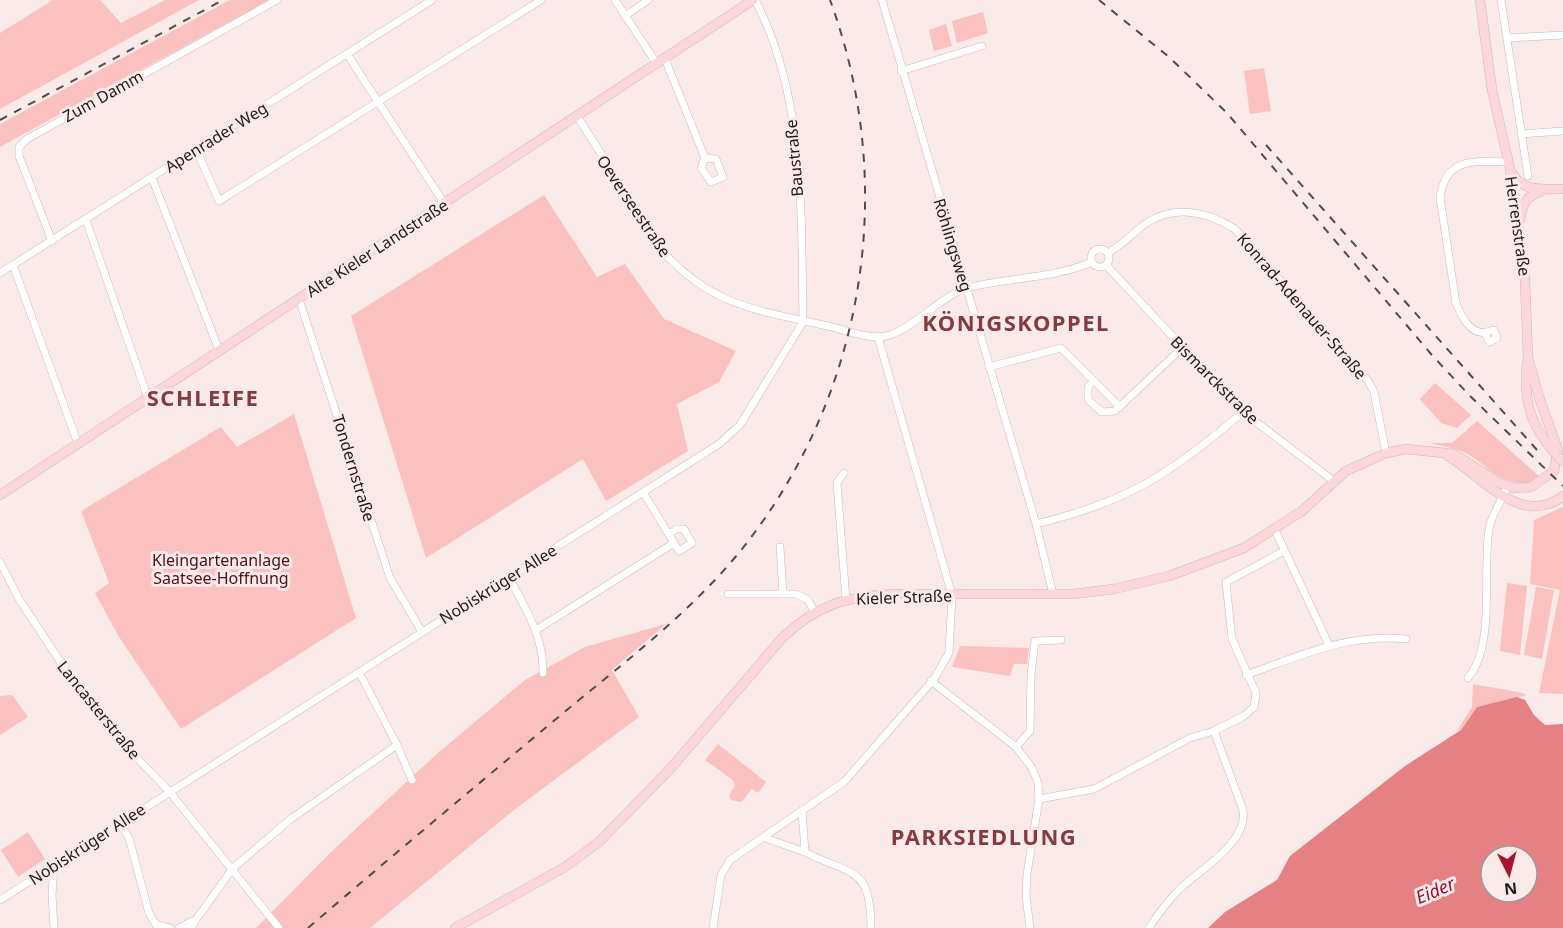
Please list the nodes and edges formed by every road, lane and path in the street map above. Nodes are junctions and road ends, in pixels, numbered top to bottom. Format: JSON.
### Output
{"nodes":[{"id":1,"x":277,"y":0,"type":"edge"},
{"id":2,"x":432,"y":0,"type":"edge"},
{"id":3,"x":541,"y":0,"type":"edge"},
{"id":4,"x":615,"y":0,"type":"edge"},
{"id":5,"x":648,"y":0,"type":"edge"},
{"id":6,"x":754,"y":0,"type":"edge"},
{"id":7,"x":882,"y":0,"type":"edge"},
{"id":8,"x":1480,"y":0,"type":"edge"},
{"id":9,"x":1501,"y":0,"type":"edge"},
{"id":10,"x":625,"y":16,"type":"junction"},
{"id":11,"x":1563,"y":35,"type":"edge"},
{"id":12,"x":1508,"y":38,"type":"junction"},
{"id":13,"x":982,"y":46,"type":"dead end"},
{"id":14,"x":347,"y":54,"type":"junction"},
{"id":15,"x":661,"y":61,"type":"junction"},
{"id":16,"x":901,"y":71,"type":"junction"},
{"id":17,"x":378,"y":101,"type":"junction"},
{"id":18,"x":577,"y":116,"type":"junction"},
{"id":19,"x":1563,"y":131,"type":"edge"},
{"id":20,"x":1521,"y":134,"type":"junction"},
{"id":21,"x":196,"y":149,"type":"junction"},
{"id":22,"x":705,"y":158,"type":"dead end"},
{"id":23,"x":1509,"y":166,"type":"junction"},
{"id":24,"x":1528,"y":176,"type":"dead end"},
{"id":25,"x":152,"y":178,"type":"junction"},
{"id":26,"x":1551,"y":189,"type":"junction"},
{"id":27,"x":1563,"y":189,"type":"edge"},
{"id":28,"x":444,"y":203,"type":"junction"},
{"id":29,"x":86,"y":220,"type":"junction"},
{"id":30,"x":1519,"y":232,"type":"junction"},
{"id":31,"x":52,"y":241,"type":"junction"},
{"id":32,"x":1108,"y":253,"type":"junction"},
{"id":33,"x":1092,"y":262,"type":"junction"},
{"id":34,"x":13,"y":265,"type":"junction"},
{"id":35,"x":1106,"y":265,"type":"junction"},
{"id":36,"x":0,"y":273,"type":"edge"},
{"id":37,"x":966,"y":288,"type":"junction"},
{"id":38,"x":299,"y":299,"type":"junction"},
{"id":39,"x":803,"y":322,"type":"junction"},
{"id":40,"x":1485,"y":333,"type":"dead end"},
{"id":41,"x":878,"y":337,"type":"junction"},
{"id":42,"x":1182,"y":348,"type":"junction"},
{"id":43,"x":219,"y":350,"type":"junction"},
{"id":44,"x":1528,"y":358,"type":"junction"},
{"id":45,"x":989,"y":367,"type":"junction"},
{"id":46,"x":1094,"y":381,"type":"junction"},
{"id":47,"x":148,"y":398,"type":"junction"},
{"id":48,"x":1120,"y":407,"type":"junction"},
{"id":49,"x":1243,"y":412,"type":"junction"},
{"id":50,"x":1556,"y":439,"type":"junction"},
{"id":51,"x":78,"y":444,"type":"junction"},
{"id":52,"x":1559,"y":450,"type":"edge"},
{"id":53,"x":1441,"y":452,"type":"junction"},
{"id":54,"x":1386,"y":453,"type":"junction"},
{"id":55,"x":1563,"y":462,"type":"edge"},
{"id":56,"x":844,"y":473,"type":"dead end"},
{"id":57,"x":1335,"y":482,"type":"junction"},
{"id":58,"x":1507,"y":486,"type":"junction"},
{"id":59,"x":643,"y":492,"type":"junction"},
{"id":60,"x":0,"y":495,"type":"edge"},
{"id":61,"x":1563,"y":496,"type":"edge"},
{"id":62,"x":1503,"y":497,"type":"junction"},
{"id":63,"x":1036,"y":524,"type":"junction"},
{"id":64,"x":1275,"y":530,"type":"junction"},
{"id":65,"x":669,"y":534,"type":"junction"},
{"id":66,"x":674,"y":543,"type":"junction"},
{"id":67,"x":780,"y":547,"type":"dead end"},
{"id":68,"x":1284,"y":551,"type":"junction"},
{"id":69,"x":0,"y":562,"type":"edge"},
{"id":70,"x":509,"y":577,"type":"junction"},
{"id":71,"x":728,"y":594,"type":"dead end"},
{"id":72,"x":783,"y":594,"type":"junction"},
{"id":73,"x":1053,"y":594,"type":"junction"},
{"id":74,"x":951,"y":595,"type":"junction"},
{"id":75,"x":846,"y":600,"type":"junction"},
{"id":76,"x":814,"y":611,"type":"junction"},
{"id":77,"x":536,"y":630,"type":"junction"},
{"id":78,"x":422,"y":632,"type":"junction"},
{"id":79,"x":1406,"y":639,"type":"dead end"},
{"id":80,"x":1061,"y":640,"type":"dead end"},
{"id":81,"x":1329,"y":645,"type":"junction"},
{"id":82,"x":359,"y":672,"type":"junction"},
{"id":83,"x":543,"y":673,"type":"dead end"},
{"id":84,"x":1246,"y":675,"type":"junction"},
{"id":85,"x":1467,"y":678,"type":"dead end"},
{"id":86,"x":932,"y":681,"type":"junction"},
{"id":87,"x":1214,"y":731,"type":"junction"},
{"id":88,"x":397,"y":745,"type":"junction"},
{"id":89,"x":1016,"y":747,"type":"junction"},
{"id":90,"x":412,"y":780,"type":"dead end"},
{"id":91,"x":169,"y":791,"type":"junction"},
{"id":92,"x":1039,"y":799,"type":"junction"},
{"id":93,"x":802,"y":811,"type":"junction"},
{"id":94,"x":120,"y":823,"type":"junction"},
{"id":95,"x":765,"y":838,"type":"junction"},
{"id":96,"x":805,"y":852,"type":"junction"},
{"id":97,"x":54,"y":866,"type":"junction"},
{"id":98,"x":233,"y":868,"type":"junction"},
{"id":99,"x":0,"y":900,"type":"edge"},
{"id":100,"x":191,"y":925,"type":"edge"},
{"id":101,"x":158,"y":927,"type":"edge"},
{"id":102,"x":54,"y":928,"type":"edge"},
{"id":103,"x":170,"y":928,"type":"edge"},
{"id":104,"x":179,"y":928,"type":"edge"},
{"id":105,"x":279,"y":928,"type":"edge"},
{"id":106,"x":455,"y":928,"type":"edge"},
{"id":107,"x":713,"y":928,"type":"edge"},
{"id":108,"x":871,"y":928,"type":"edge"},
{"id":109,"x":1030,"y":928,"type":"edge"},
{"id":110,"x":1149,"y":928,"type":"edge"}],
"edges":[{"from":1,"to":31,"type":"street","name":"Zum Damm"},
{"from":2,"to":14,"type":"street","name":"Apenrader Weg"},
{"from":3,"to":17,"type":"street"},
{"from":4,"to":10,"type":"street"},
{"from":5,"to":10,"type":"street"},
{"from":6,"to":15,"type":"main road","name":"Alte Kieler Landstraße"},
{"from":6,"to":39,"type":"street","name":"Baustraße"},
{"from":7,"to":16,"type":"street","name":"Röhlingsweg"},
{"from":8,"to":23,"type":"main road","name":"Herrenstraße"},
{"from":9,"to":12,"type":"street","name":"Herrenstraße"},
{"from":10,"to":15,"type":"street"},
{"from":11,"to":12,"type":"street"},
{"from":12,"to":20,"type":"street","name":"Herrenstraße"},
{"from":13,"to":16,"type":"street"},
{"from":14,"to":17,"type":"street"},
{"from":14,"to":21,"type":"street","name":"Apenrader Weg"},
{"from":15,"to":18,"type":"main road","name":"Alte Kieler Landstraße"},
{"from":15,"to":22,"type":"street"},
{"from":16,"to":37,"type":"street","name":"Röhlingsweg"},
{"from":17,"to":21,"type":"street"},
{"from":17,"to":28,"type":"street"},
{"from":18,"to":28,"type":"main road","name":"Alte Kieler Landstraße"},
{"from":18,"to":39,"type":"street","name":"Oeverseestraße"},
{"from":19,"to":20,"type":"street"},
{"from":20,"to":24,"type":"street","name":"Herrenstraße"},
{"from":21,"to":25,"type":"street","name":"Apenrader Weg"},
{"from":23,"to":26,"type":"main road"},
{"from":23,"to":30,"type":"main road","name":"Herrenstraße"},
{"from":23,"to":40,"type":"street"},
{"from":25,"to":29,"type":"street","name":"Apenrader Weg"},
{"from":25,"to":43,"type":"street"},
{"from":26,"to":27,"type":"main road"},
{"from":26,"to":30,"type":"main road"},
{"from":28,"to":38,"type":"main road","name":"Alte Kieler Landstraße"},
{"from":29,"to":31,"type":"street","name":"Apenrader Weg"},
{"from":29,"to":47,"type":"street"},
{"from":30,"to":44,"type":"main road","name":"Herrenstraße"},
{"from":31,"to":34,"type":"street","name":"Apenrader Weg"},
{"from":32,"to":33,"type":"street"},
{"from":32,"to":35,"type":"street"},
{"from":32,"to":54,"type":"street","name":"Konrad-Adenauer-Straße"},
{"from":33,"to":35,"type":"street"},
{"from":33,"to":37,"type":"street"},
{"from":34,"to":36,"type":"street","name":"Apenrader Weg"},
{"from":34,"to":51,"type":"street"},
{"from":35,"to":42,"type":"street","name":"Bismarckstraße"},
{"from":37,"to":41,"type":"street"},
{"from":37,"to":45,"type":"street","name":"Röhlingsweg"},
{"from":38,"to":43,"type":"main road","name":"Alte Kieler Landstraße"},
{"from":38,"to":78,"type":"street","name":"Tondernstraße"},
{"from":39,"to":41,"type":"street"},
{"from":39,"to":59,"type":"street","name":"Nobiskrüger Allee"},
{"from":41,"to":74,"type":"street"},
{"from":42,"to":48,"type":"street"},
{"from":42,"to":49,"type":"street","name":"Bismarckstraße"},
{"from":43,"to":47,"type":"main road","name":"Alte Kieler Landstraße"},
{"from":44,"to":50,"type":"main road","name":"Herrenstraße"},
{"from":44,"to":52,"type":"main road"},
{"from":45,"to":46,"type":"street"},
{"from":45,"to":63,"type":"street","name":"Röhlingsweg"},
{"from":46,"to":48,"type":"street"},
{"from":46,"to":48,"type":"street"},
{"from":47,"to":51,"type":"main road","name":"Alte Kieler Landstraße"},
{"from":49,"to":57,"type":"street","name":"Bismarckstraße"},
{"from":49,"to":63,"type":"street"},
{"from":50,"to":52,"type":"street","name":"Herrenstraße"},
{"from":50,"to":58,"type":"main road"},
{"from":51,"to":60,"type":"main road","name":"Alte Kieler Landstraße"},
{"from":52,"to":55,"type":"main road","bridge":true},
{"from":53,"to":54,"type":"main road","name":"Kieler Straße"},
{"from":53,"to":58,"type":"main road","name":"Kieler Straße"},
{"from":53,"to":62,"type":"main road","name":"Kieler Straße"},
{"from":54,"to":57,"type":"main road","name":"Kieler Straße"},
{"from":56,"to":75,"type":"street"},
{"from":57,"to":64,"type":"main road","name":"Kieler Straße"},
{"from":58,"to":62,"type":"street"},
{"from":59,"to":65,"type":"street"},
{"from":59,"to":70,"type":"street","name":"Nobiskrüger Allee"},
{"from":61,"to":62,"type":"main road"},
{"from":62,"to":85,"type":"street"},
{"from":63,"to":73,"type":"street","name":"Röhlingsweg"},
{"from":64,"to":68,"type":"street"},
{"from":64,"to":73,"type":"main road","name":"Kieler Straße"},
{"from":65,"to":66,"type":"street"},
{"from":65,"to":66,"type":"street"},
{"from":66,"to":77,"type":"street"},
{"from":67,"to":72,"type":"street"},
{"from":68,"to":81,"type":"street"},
{"from":68,"to":84,"type":"street"},
{"from":69,"to":91,"type":"street","name":"Lancasterstraße"},
{"from":70,"to":77,"type":"street"},
{"from":70,"to":78,"type":"street","name":"Nobiskrüger Allee"},
{"from":71,"to":72,"type":"street"},
{"from":72,"to":76,"type":"street"},
{"from":73,"to":74,"type":"main road","name":"Kieler Straße"},
{"from":74,"to":75,"type":"main road","name":"Kieler Straße"},
{"from":74,"to":86,"type":"street"},
{"from":75,"to":76,"type":"main road","name":"Kieler Straße"},
{"from":76,"to":106,"type":"main road","name":"Kieler Straße"},
{"from":77,"to":83,"type":"street"},
{"from":78,"to":82,"type":"street","name":"Nobiskrüger Allee"},
{"from":79,"to":81,"type":"street"},
{"from":80,"to":89,"type":"street"},
{"from":81,"to":84,"type":"street"},
{"from":82,"to":88,"type":"street"},
{"from":82,"to":91,"type":"street","name":"Nobiskrüger Allee"},
{"from":84,"to":87,"type":"street"},
{"from":86,"to":89,"type":"street"},
{"from":86,"to":93,"type":"street"},
{"from":87,"to":92,"type":"street"},
{"from":87,"to":110,"type":"street"},
{"from":88,"to":90,"type":"street"},
{"from":88,"to":98,"type":"street"},
{"from":89,"to":92,"type":"street"},
{"from":91,"to":94,"type":"street","name":"Nobiskrüger Allee"},
{"from":91,"to":98,"type":"street","name":"Lancasterstraße"},
{"from":92,"to":109,"type":"street"},
{"from":93,"to":95,"type":"street"},
{"from":93,"to":96,"type":"street"},
{"from":94,"to":97,"type":"street","name":"Nobiskrüger Allee"},
{"from":94,"to":101,"type":"street"},
{"from":95,"to":96,"type":"street"},
{"from":95,"to":107,"type":"street"},
{"from":96,"to":108,"type":"street"},
{"from":97,"to":99,"type":"street","name":"Nobiskrüger Allee"},
{"from":97,"to":102,"type":"street"},
{"from":98,"to":100,"type":"street"},
{"from":98,"to":105,"type":"street","name":"Lancasterstraße"},
{"from":100,"to":104,"type":"street"},
{"from":101,"to":103,"type":"street"}]}
